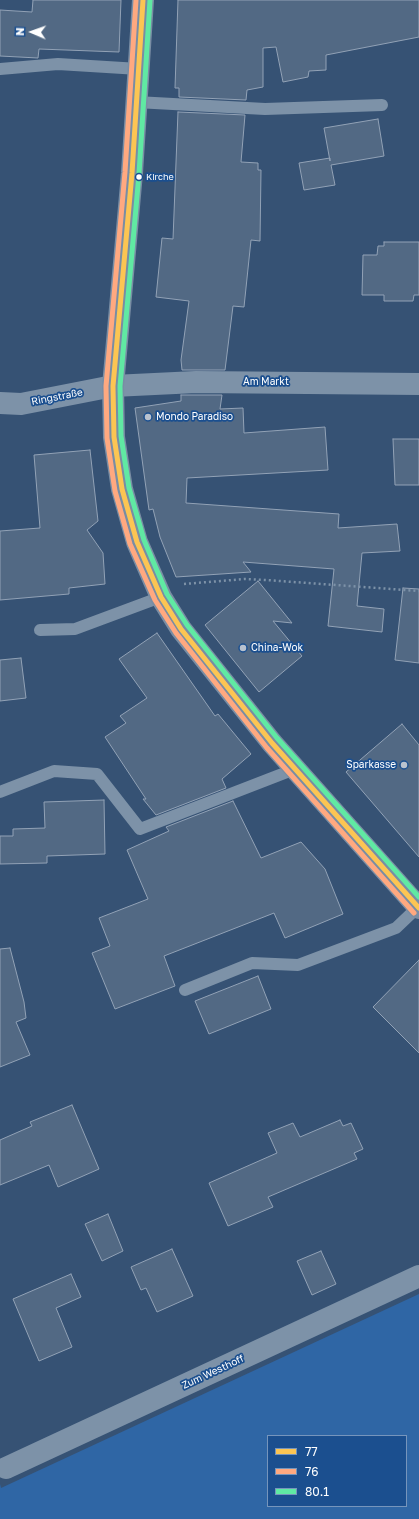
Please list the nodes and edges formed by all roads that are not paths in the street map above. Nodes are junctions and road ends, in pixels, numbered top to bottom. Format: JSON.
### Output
{"nodes":[{"id":1,"x":143,"y":0,"type":"edge"},
{"id":2,"x":0,"y":69,"type":"edge"},
{"id":3,"x":139,"y":69,"type":"junction"},
{"id":4,"x":136,"y":102,"type":"junction"},
{"id":5,"x":382,"y":105,"type":"dead end"},
{"id":6,"x":419,"y":384,"type":"edge"},
{"id":7,"x":113,"y":386,"type":"junction"},
{"id":8,"x":0,"y":403,"type":"edge"},
{"id":9,"x":158,"y":591,"type":"junction"},
{"id":10,"x":40,"y":630,"type":"dead end"},
{"id":11,"x":296,"y":769,"type":"junction"},
{"id":12,"x":0,"y":792,"type":"edge"},
{"id":13,"x":418,"y":907,"type":"edge"},
{"id":14,"x":185,"y":990,"type":"dead end"},
{"id":15,"x":419,"y":1276,"type":"edge"},
{"id":16,"x":6,"y":1468,"type":"dead end"}],
"edges":[{"from":1,"to":3,"type":"main road"},
{"from":2,"to":3,"type":"lane"},
{"from":3,"to":4,"type":"main road"},
{"from":4,"to":5,"type":"lane"},
{"from":4,"to":7,"type":"main road"},
{"from":6,"to":7,"type":"street","name":"Am Markt"},
{"from":7,"to":8,"type":"street","name":"Ringstraße"},
{"from":7,"to":9,"type":"main road"},
{"from":9,"to":10,"type":"lane"},
{"from":9,"to":11,"type":"main road"},
{"from":11,"to":12,"type":"lane"},
{"from":11,"to":13,"type":"main road"},
{"from":13,"to":14,"type":"lane"},
{"from":15,"to":16,"type":"street","name":"Zum Westhoff"}]}
